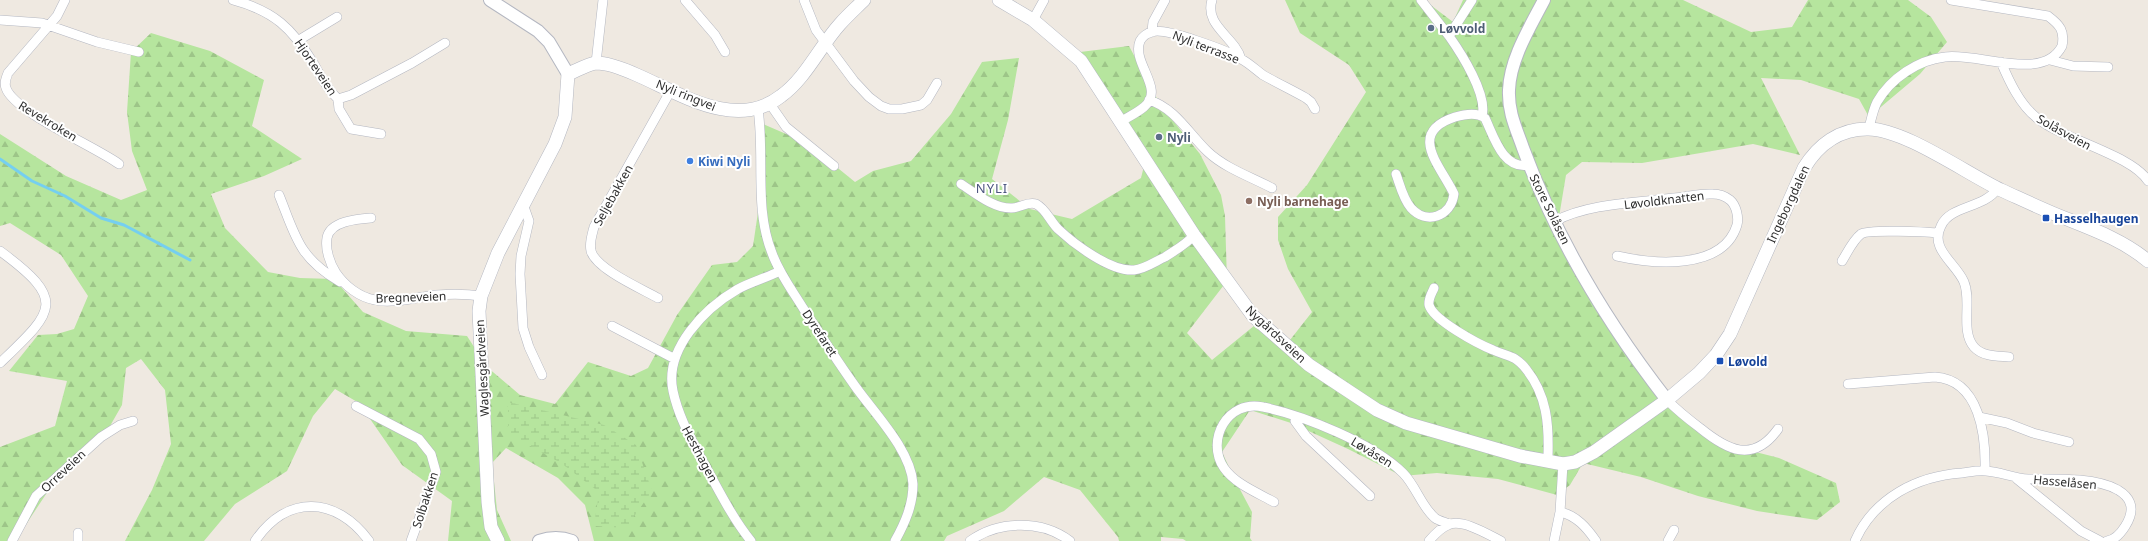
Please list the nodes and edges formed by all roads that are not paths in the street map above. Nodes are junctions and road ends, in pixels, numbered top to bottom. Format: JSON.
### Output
{"nodes":[{"id":1,"x":64,"y":0,"type":"edge"},
{"id":2,"x":233,"y":0,"type":"edge"},
{"id":3,"x":490,"y":0,"type":"edge"},
{"id":4,"x":603,"y":0,"type":"edge"},
{"id":5,"x":685,"y":0,"type":"edge"},
{"id":6,"x":804,"y":0,"type":"edge"},
{"id":7,"x":864,"y":0,"type":"edge"},
{"id":8,"x":1000,"y":0,"type":"edge"},
{"id":9,"x":1044,"y":0,"type":"edge"},
{"id":10,"x":1165,"y":0,"type":"edge"},
{"id":11,"x":1212,"y":0,"type":"edge"},
{"id":12,"x":1421,"y":0,"type":"edge"},
{"id":13,"x":1472,"y":0,"type":"edge"},
{"id":14,"x":1544,"y":0,"type":"edge"},
{"id":15,"x":1950,"y":0,"type":"edge"},
{"id":16,"x":337,"y":18,"type":"dead end"},
{"id":17,"x":0,"y":20,"type":"edge"},
{"id":18,"x":1033,"y":20,"type":"junction"},
{"id":19,"x":49,"y":26,"type":"junction"},
{"id":20,"x":1152,"y":31,"type":"junction"},
{"id":21,"x":1449,"y":36,"type":"junction"},
{"id":22,"x":299,"y":40,"type":"junction"},
{"id":23,"x":445,"y":43,"type":"dead end"},
{"id":24,"x":822,"y":48,"type":"junction"},
{"id":25,"x":139,"y":52,"type":"dead end"},
{"id":26,"x":725,"y":52,"type":"dead end"},
{"id":27,"x":1241,"y":59,"type":"junction"},
{"id":28,"x":2050,"y":60,"type":"junction"},
{"id":29,"x":2001,"y":62,"type":"junction"},
{"id":30,"x":596,"y":63,"type":"junction"},
{"id":31,"x":2108,"y":67,"type":"dead end"},
{"id":32,"x":568,"y":74,"type":"junction"},
{"id":33,"x":937,"y":83,"type":"dead end"},
{"id":34,"x":671,"y":90,"type":"junction"},
{"id":35,"x":338,"y":99,"type":"junction"},
{"id":36,"x":1149,"y":100,"type":"junction"},
{"id":37,"x":764,"y":106,"type":"junction"},
{"id":38,"x":1315,"y":109,"type":"dead end"},
{"id":39,"x":1482,"y":116,"type":"junction"},
{"id":40,"x":1120,"y":122,"type":"junction"},
{"id":41,"x":1869,"y":128,"type":"junction"},
{"id":42,"x":381,"y":134,"type":"dead end"},
{"id":43,"x":119,"y":164,"type":"dead end"},
{"id":44,"x":1529,"y":165,"type":"junction"},
{"id":45,"x":834,"y":166,"type":"dead end"},
{"id":46,"x":1396,"y":174,"type":"dead end"},
{"id":47,"x":2148,"y":181,"type":"edge"},
{"id":48,"x":961,"y":184,"type":"dead end"},
{"id":49,"x":1272,"y":188,"type":"dead end"},
{"id":50,"x":1998,"y":188,"type":"junction"},
{"id":51,"x":279,"y":195,"type":"dead end"},
{"id":52,"x":523,"y":204,"type":"junction"},
{"id":53,"x":371,"y":218,"type":"dead end"},
{"id":54,"x":1555,"y":221,"type":"junction"},
{"id":55,"x":1938,"y":233,"type":"junction"},
{"id":56,"x":1194,"y":235,"type":"junction"},
{"id":57,"x":0,"y":251,"type":"edge"},
{"id":58,"x":1617,"y":256,"type":"dead end"},
{"id":59,"x":1842,"y":261,"type":"dead end"},
{"id":60,"x":2148,"y":261,"type":"edge"},
{"id":61,"x":780,"y":271,"type":"junction"},
{"id":62,"x":344,"y":285,"type":"junction"},
{"id":63,"x":1434,"y":288,"type":"dead end"},
{"id":64,"x":481,"y":296,"type":"junction"},
{"id":65,"x":658,"y":298,"type":"dead end"},
{"id":66,"x":612,"y":326,"type":"dead end"},
{"id":67,"x":2009,"y":357,"type":"dead end"},
{"id":68,"x":675,"y":359,"type":"junction"},
{"id":69,"x":0,"y":364,"type":"edge"},
{"id":70,"x":542,"y":375,"type":"dead end"},
{"id":71,"x":1848,"y":384,"type":"dead end"},
{"id":72,"x":1667,"y":400,"type":"junction"},
{"id":73,"x":356,"y":406,"type":"dead end"},
{"id":74,"x":1979,"y":416,"type":"junction"},
{"id":75,"x":1297,"y":417,"type":"junction"},
{"id":76,"x":133,"y":421,"type":"dead end"},
{"id":77,"x":1778,"y":429,"type":"dead end"},
{"id":78,"x":2069,"y":442,"type":"dead end"},
{"id":79,"x":1545,"y":460,"type":"junction"},
{"id":80,"x":1563,"y":464,"type":"junction"},
{"id":81,"x":1985,"y":471,"type":"junction"},
{"id":82,"x":2017,"y":478,"type":"junction"},
{"id":83,"x":1370,"y":496,"type":"dead end"},
{"id":84,"x":1274,"y":502,"type":"dead end"},
{"id":85,"x":1560,"y":512,"type":"junction"},
{"id":86,"x":1449,"y":524,"type":"junction"},
{"id":87,"x":1674,"y":530,"type":"dead end"},
{"id":88,"x":12,"y":541,"type":"edge"},
{"id":89,"x":255,"y":541,"type":"edge"},
{"id":90,"x":369,"y":541,"type":"edge"},
{"id":91,"x":411,"y":541,"type":"edge"},
{"id":92,"x":498,"y":541,"type":"edge"},
{"id":93,"x":540,"y":541,"type":"edge"},
{"id":94,"x":572,"y":541,"type":"edge"},
{"id":95,"x":751,"y":541,"type":"edge"},
{"id":96,"x":895,"y":541,"type":"edge"},
{"id":97,"x":970,"y":541,"type":"edge"},
{"id":98,"x":1070,"y":541,"type":"edge"},
{"id":99,"x":1429,"y":541,"type":"edge"},
{"id":100,"x":1501,"y":541,"type":"edge"},
{"id":101,"x":1554,"y":541,"type":"edge"},
{"id":102,"x":1596,"y":541,"type":"edge"},
{"id":103,"x":1668,"y":541,"type":"edge"},
{"id":104,"x":1854,"y":541,"type":"edge"},
{"id":105,"x":2100,"y":541,"type":"edge"},
{"id":106,"x":2107,"y":541,"type":"edge"}],
"edges":[{"from":1,"to":19,"type":"street","name":"Revekroken"},
{"from":2,"to":22,"type":"street","name":"Hjorteveien"},
{"from":3,"to":32,"type":"street"},
{"from":4,"to":30,"type":"street"},
{"from":5,"to":26,"type":"street"},
{"from":6,"to":24,"type":"street"},
{"from":7,"to":24,"type":"main road"},
{"from":8,"to":18,"type":"main road","name":"Nygårdsveien"},
{"from":9,"to":18,"type":"street"},
{"from":10,"to":20,"type":"street"},
{"from":11,"to":27,"type":"street"},
{"from":12,"to":21,"type":"street"},
{"from":13,"to":21,"type":"street"},
{"from":14,"to":44,"type":"street","name":"Store Solåsen"},
{"from":15,"to":28,"type":"street"},
{"from":16,"to":22,"type":"street"},
{"from":17,"to":19,"type":"street"},
{"from":18,"to":40,"type":"main road","name":"Nygårdsveien"},
{"from":19,"to":25,"type":"street"},
{"from":19,"to":43,"type":"street","name":"Revekroken"},
{"from":20,"to":27,"type":"street","name":"Nyli terrasse"},
{"from":20,"to":36,"type":"street"},
{"from":21,"to":39,"type":"street"},
{"from":22,"to":35,"type":"street","name":"Hjorteveien"},
{"from":23,"to":35,"type":"street","name":"Hjorteveien"},
{"from":24,"to":33,"type":"street"},
{"from":24,"to":37,"type":"main road"},
{"from":27,"to":38,"type":"street","name":"Nyli terrasse"},
{"from":28,"to":29,"type":"street"},
{"from":28,"to":31,"type":"street"},
{"from":29,"to":41,"type":"street"},
{"from":29,"to":47,"type":"street","name":"Solåsveien"},
{"from":30,"to":32,"type":"main road"},
{"from":30,"to":34,"type":"main road","name":"Nyli ringvei"},
{"from":32,"to":52,"type":"main road","name":"Waglesgårdveien"},
{"from":34,"to":37,"type":"main road","name":"Nyli ringvei"},
{"from":34,"to":65,"type":"street","name":"Seljebakken"},
{"from":35,"to":42,"type":"street","name":"Hjorteveien"},
{"from":36,"to":40,"type":"street"},
{"from":36,"to":49,"type":"street"},
{"from":37,"to":45,"type":"street"},
{"from":37,"to":61,"type":"street","name":"Dyrefaret"},
{"from":39,"to":44,"type":"street"},
{"from":39,"to":46,"type":"street"},
{"from":40,"to":56,"type":"main road","name":"Nygårdsveien"},
{"from":41,"to":50,"type":"main road","name":"Ingeborgdalen"},
{"from":41,"to":72,"type":"main road","name":"Ingeborgdalen"},
{"from":44,"to":54,"type":"street","name":"Store Solåsen"},
{"from":48,"to":56,"type":"street"},
{"from":50,"to":55,"type":"street"},
{"from":50,"to":60,"type":"main road","name":"Ingeborgdalen"},
{"from":51,"to":62,"type":"street","name":"Bregneveien"},
{"from":52,"to":64,"type":"main road","name":"Waglesgårdveien"},
{"from":52,"to":70,"type":"street"},
{"from":53,"to":62,"type":"street"},
{"from":54,"to":58,"type":"street","name":"Løvoldknatten"},
{"from":54,"to":72,"type":"street","name":"Store Solåsen"},
{"from":55,"to":59,"type":"street"},
{"from":55,"to":67,"type":"street"},
{"from":56,"to":79,"type":"main road","name":"Nygårdsveien"},
{"from":57,"to":69,"type":"street"},
{"from":61,"to":68,"type":"street","name":"Hesthagen"},
{"from":61,"to":96,"type":"street","name":"Dyrefaret"},
{"from":62,"to":64,"type":"street","name":"Bregneveien"},
{"from":63,"to":79,"type":"street"},
{"from":64,"to":92,"type":"main road","name":"Waglesgårdveien"},
{"from":66,"to":68,"type":"street"},
{"from":68,"to":95,"type":"street","name":"Hesthagen"},
{"from":71,"to":74,"type":"street"},
{"from":72,"to":77,"type":"street"},
{"from":72,"to":80,"type":"main road","name":"Ingeborgdalen"},
{"from":73,"to":91,"type":"street","name":"Solbakken"},
{"from":74,"to":78,"type":"street"},
{"from":74,"to":81,"type":"street"},
{"from":75,"to":83,"type":"street"},
{"from":75,"to":84,"type":"street","name":"Løvåsen"},
{"from":75,"to":86,"type":"street","name":"Løvåsen"},
{"from":76,"to":88,"type":"street","name":"Orreveien"},
{"from":79,"to":80,"type":"main road","name":"Nygårdsveien"},
{"from":80,"to":85,"type":"street"},
{"from":81,"to":82,"type":"street","name":"Hasselåsen"},
{"from":81,"to":104,"type":"street","name":"Hasselåsen"},
{"from":82,"to":105,"type":"street","name":"Hasselåsen"},
{"from":82,"to":106,"type":"street","name":"Hasselåsen"},
{"from":85,"to":101,"type":"street"},
{"from":85,"to":102,"type":"street"},
{"from":86,"to":99,"type":"street"},
{"from":86,"to":100,"type":"street"},
{"from":87,"to":103,"type":"street"},
{"from":89,"to":90,"type":"street"},
{"from":93,"to":94,"type":"street"},
{"from":97,"to":98,"type":"street"}]}
